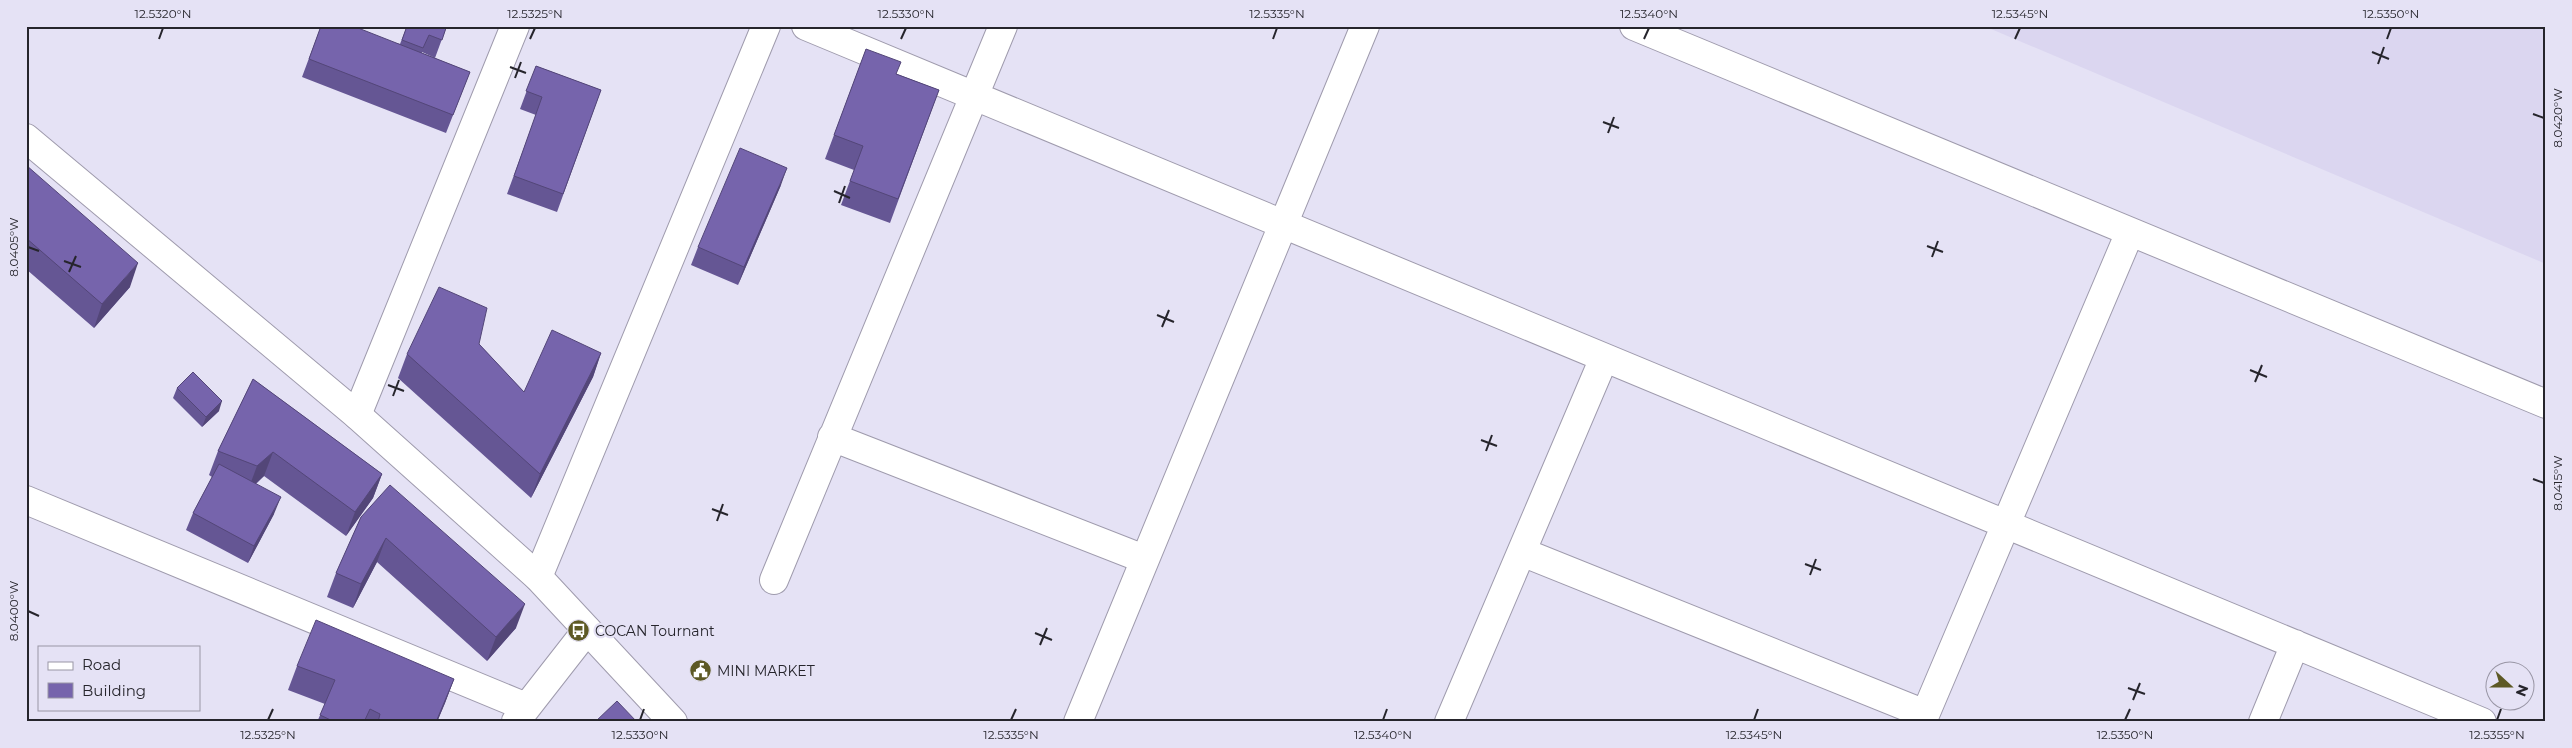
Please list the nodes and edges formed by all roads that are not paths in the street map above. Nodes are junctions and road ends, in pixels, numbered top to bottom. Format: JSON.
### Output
{"nodes":[{"id":1,"x":515,"y":26,"type":"edge"},
{"id":2,"x":766,"y":26,"type":"edge"},
{"id":3,"x":806,"y":26,"type":"edge"},
{"id":4,"x":1003,"y":26,"type":"edge"},
{"id":5,"x":1365,"y":26,"type":"edge"},
{"id":6,"x":1634,"y":26,"type":"edge"},
{"id":7,"x":974,"y":96,"type":"junction"},
{"id":8,"x":26,"y":138,"type":"edge"},
{"id":9,"x":1283,"y":224,"type":"junction"},
{"id":10,"x":2130,"y":232,"type":"junction"},
{"id":11,"x":1604,"y":358,"type":"junction"},
{"id":12,"x":2546,"y":404,"type":"edge"},
{"id":13,"x":357,"y":415,"type":"junction"},
{"id":14,"x":832,"y":437,"type":"junction"},
{"id":15,"x":26,"y":500,"type":"edge"},
{"id":16,"x":2006,"y":524,"type":"junction"},
{"id":17,"x":1522,"y":552,"type":"junction"},
{"id":18,"x":1144,"y":559,"type":"junction"},
{"id":19,"x":538,"y":577,"type":"junction"},
{"id":20,"x":774,"y":580,"type":"dead end"},
{"id":21,"x":587,"y":630,"type":"junction"},
{"id":22,"x":2295,"y":644,"type":"junction"},
{"id":23,"x":520,"y":714,"type":"edge"},
{"id":24,"x":1923,"y":718,"type":"edge"},
{"id":25,"x":673,"y":722,"type":"edge"},
{"id":26,"x":1078,"y":722,"type":"edge"},
{"id":27,"x":1450,"y":722,"type":"edge"},
{"id":28,"x":2263,"y":722,"type":"edge"},
{"id":29,"x":2482,"y":722,"type":"edge"}],
"edges":[{"from":1,"to":13,"type":"street"},
{"from":2,"to":19,"type":"street"},
{"from":3,"to":7,"type":"street"},
{"from":4,"to":7,"type":"street"},
{"from":5,"to":9,"type":"street"},
{"from":6,"to":10,"type":"street"},
{"from":7,"to":9,"type":"street"},
{"from":7,"to":14,"type":"street"},
{"from":8,"to":13,"type":"street"},
{"from":9,"to":11,"type":"street"},
{"from":9,"to":18,"type":"street"},
{"from":10,"to":12,"type":"street"},
{"from":10,"to":16,"type":"street"},
{"from":11,"to":16,"type":"street"},
{"from":11,"to":17,"type":"street"},
{"from":13,"to":19,"type":"street"},
{"from":14,"to":18,"type":"street"},
{"from":14,"to":20,"type":"street"},
{"from":15,"to":23,"type":"street"},
{"from":16,"to":22,"type":"street"},
{"from":16,"to":24,"type":"street"},
{"from":17,"to":24,"type":"street"},
{"from":17,"to":27,"type":"street"},
{"from":18,"to":26,"type":"street"},
{"from":19,"to":21,"type":"street"},
{"from":21,"to":23,"type":"street"},
{"from":21,"to":25,"type":"street"},
{"from":22,"to":28,"type":"street"},
{"from":22,"to":29,"type":"street"}]}
